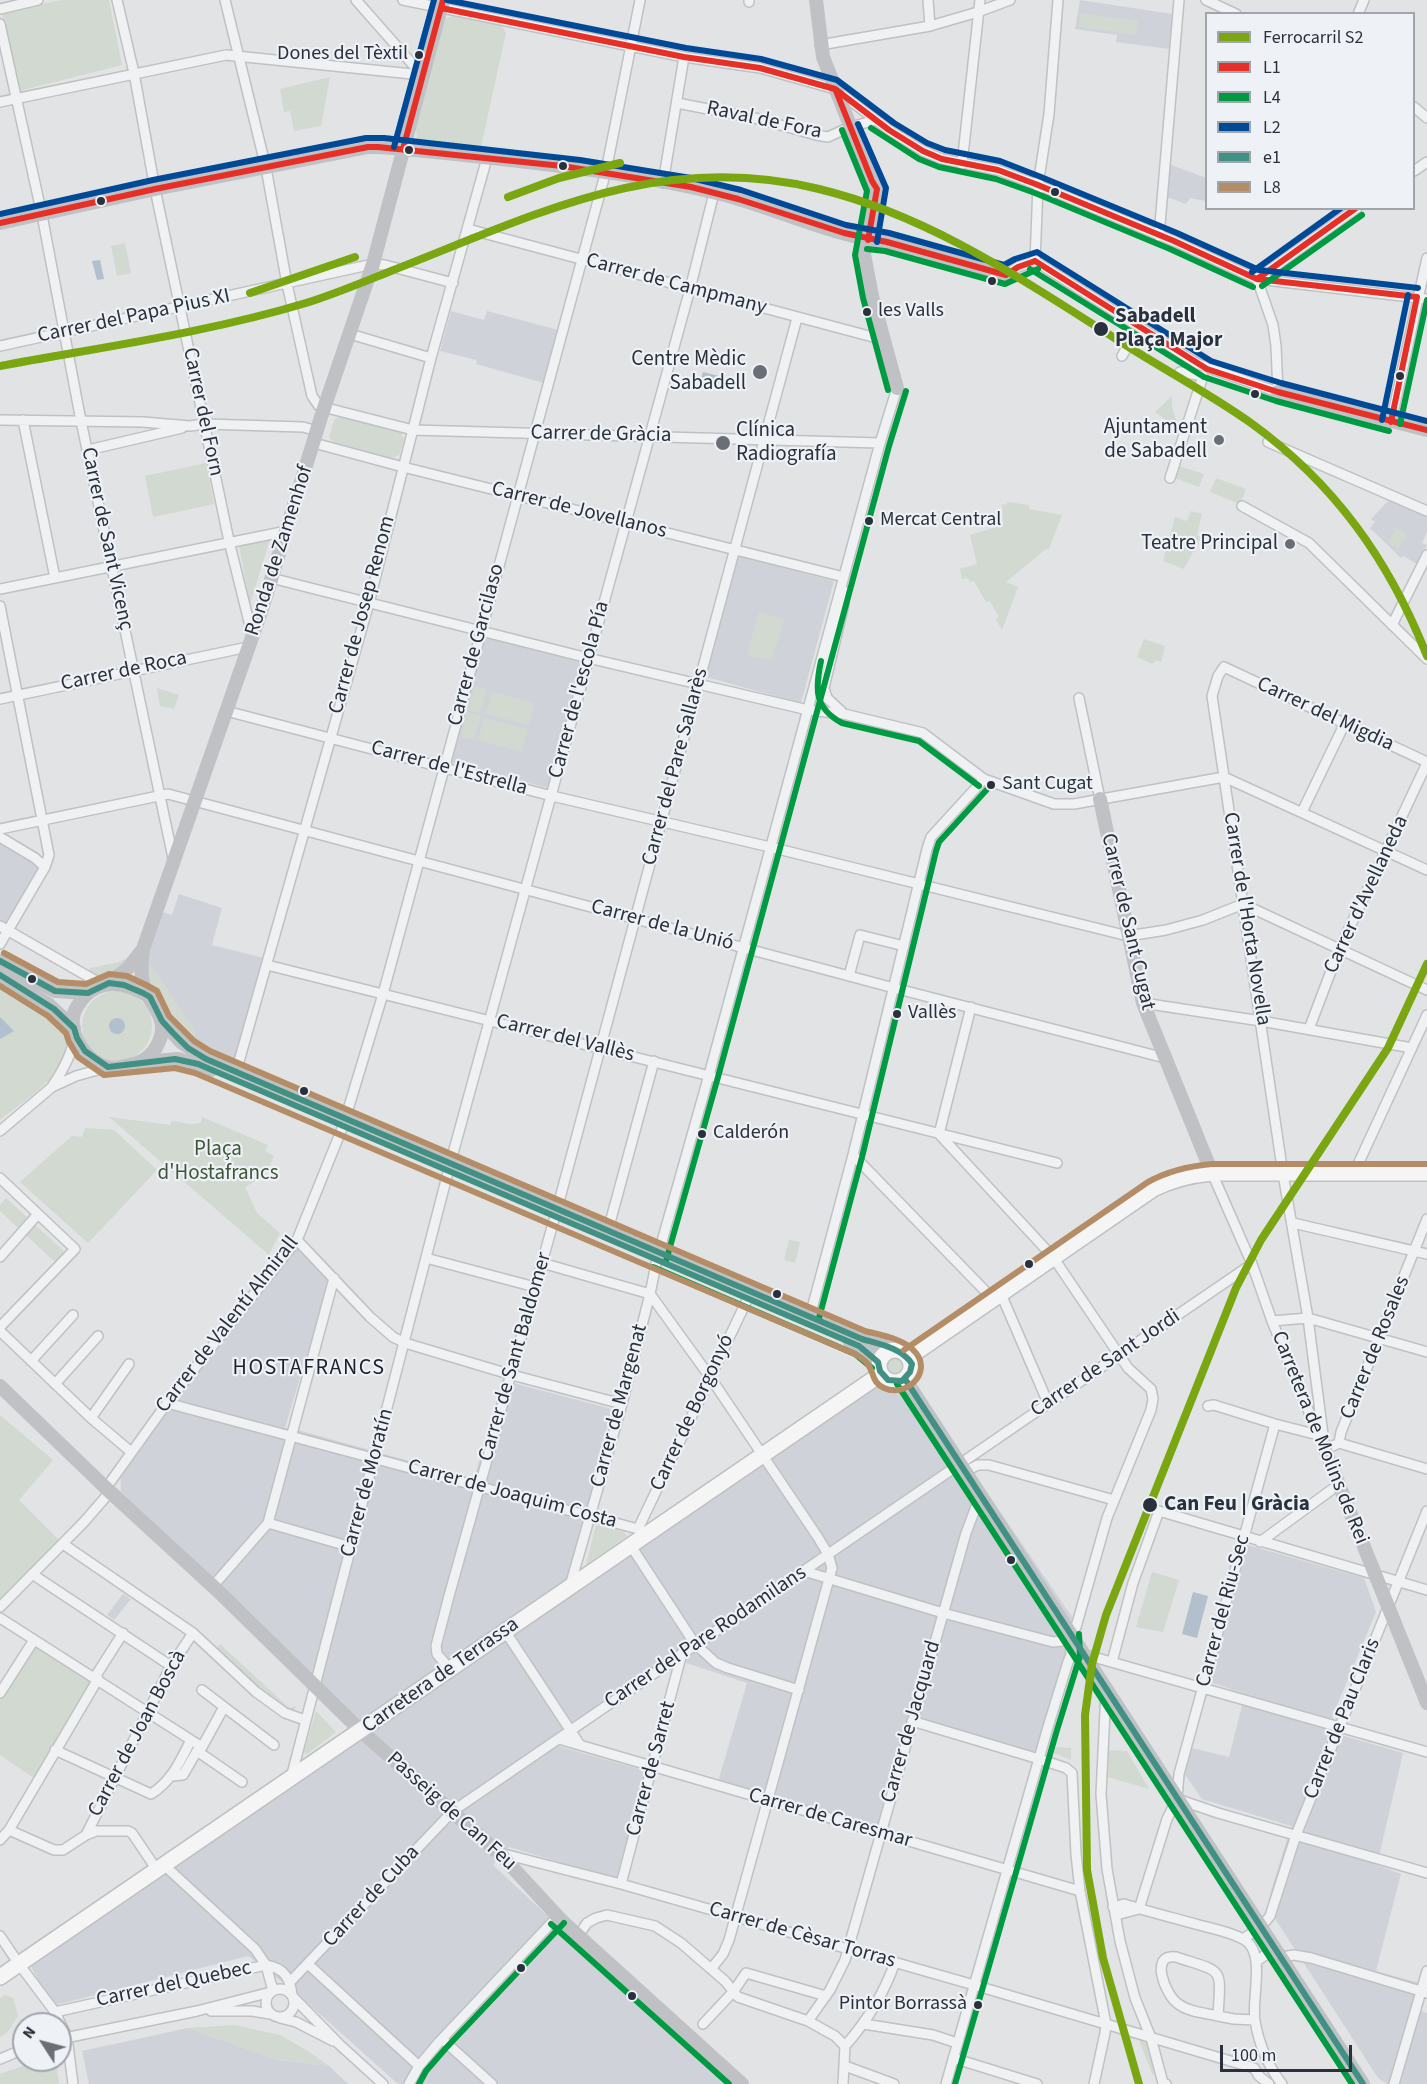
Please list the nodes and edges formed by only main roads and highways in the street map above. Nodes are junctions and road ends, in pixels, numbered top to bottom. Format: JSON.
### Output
{"nodes":[{"id":1,"x":816,"y":0,"type":"edge"},
{"id":2,"x":442,"y":4,"type":"edge"},
{"id":3,"x":403,"y":148,"type":"junction"},
{"id":4,"x":0,"y":223,"type":"edge"},
{"id":5,"x":863,"y":238,"type":"junction"},
{"id":6,"x":1006,"y":275,"type":"road end"},
{"id":7,"x":897,"y":388,"type":"road end"},
{"id":8,"x":1278,"y":392,"type":"road end"},
{"id":9,"x":1427,"y":430,"type":"edge"},
{"id":10,"x":1100,"y":799,"type":"road end"},
{"id":11,"x":143,"y":949,"type":"junction"},
{"id":12,"x":0,"y":961,"type":"edge"},
{"id":13,"x":0,"y":975,"type":"edge"},
{"id":14,"x":106,"y":984,"type":"junction"},
{"id":15,"x":88,"y":993,"type":"junction"},
{"id":16,"x":150,"y":997,"type":"junction"},
{"id":17,"x":162,"y":1021,"type":"junction"},
{"id":18,"x":75,"y":1031,"type":"junction"},
{"id":19,"x":144,"y":1062,"type":"junction"},
{"id":20,"x":345,"y":1123,"type":"junction"},
{"id":21,"x":1212,"y":1173,"type":"junction"},
{"id":22,"x":1427,"y":1173,"type":"edge"},
{"id":23,"x":556,"y":1212,"type":"junction"},
{"id":24,"x":658,"y":1255,"type":"junction"},
{"id":25,"x":893,"y":1350,"type":"junction"},
{"id":26,"x":909,"y":1357,"type":"junction"},
{"id":27,"x":879,"y":1368,"type":"junction"},
{"id":28,"x":905,"y":1379,"type":"junction"},
{"id":29,"x":0,"y":1386,"type":"edge"},
{"id":30,"x":1325,"y":1450,"type":"road end"},
{"id":31,"x":1427,"y":1703,"type":"edge"},
{"id":32,"x":361,"y":1731,"type":"junction"},
{"id":33,"x":0,"y":1977,"type":"edge"},
{"id":34,"x":737,"y":2082,"type":"edge"},
{"id":35,"x":1363,"y":2084,"type":"edge"}],
"edges":[{"from":1,"to":5,"type":"main road"},
{"from":2,"to":3,"type":"main road","name":"Ronda de Zamenhof"},
{"from":3,"to":4,"type":"main road"},
{"from":3,"to":5,"type":"main road"},
{"from":3,"to":11,"type":"main road","name":"Ronda de Zamenhof"},
{"from":5,"to":6,"type":"main road"},
{"from":5,"to":7,"type":"main road"},
{"from":8,"to":9,"type":"main road"},
{"from":10,"to":21,"type":"main road","name":"Carrer de Sant Cugat"},
{"from":11,"to":14,"type":"main road","name":"Ronda de Zamenhof"},
{"from":11,"to":16,"type":"main road","name":"Ronda de Zamenhof"},
{"from":12,"to":15,"type":"main road"},
{"from":13,"to":18,"type":"main road"},
{"from":14,"to":15,"type":"main road"},
{"from":14,"to":16,"type":"main road"},
{"from":15,"to":18,"type":"main road"},
{"from":16,"to":17,"type":"main road"},
{"from":17,"to":19,"type":"main road"},
{"from":17,"to":20,"type":"main road"},
{"from":18,"to":19,"type":"main road"},
{"from":19,"to":20,"type":"main road"},
{"from":20,"to":23,"type":"main road"},
{"from":21,"to":22,"type":"main road"},
{"from":21,"to":26,"type":"main road"},
{"from":23,"to":24,"type":"main road"},
{"from":23,"to":24,"type":"main road"},
{"from":24,"to":25,"type":"main road"},
{"from":24,"to":27,"type":"main road"},
{"from":25,"to":26,"type":"main road"},
{"from":25,"to":27,"type":"main road"},
{"from":26,"to":28,"type":"main road"},
{"from":27,"to":28,"type":"main road"},
{"from":27,"to":32,"type":"main road","name":"Carretera de Terrassa"},
{"from":28,"to":35,"type":"main road"},
{"from":29,"to":32,"type":"main road","name":"Passeig de Can Feu"},
{"from":30,"to":31,"type":"main road","name":"Carretera de Molins de Rei"},
{"from":32,"to":33,"type":"main road","name":"Carretera de Terrassa"},
{"from":32,"to":34,"type":"main road","name":"Passeig de Can Feu"}]}
